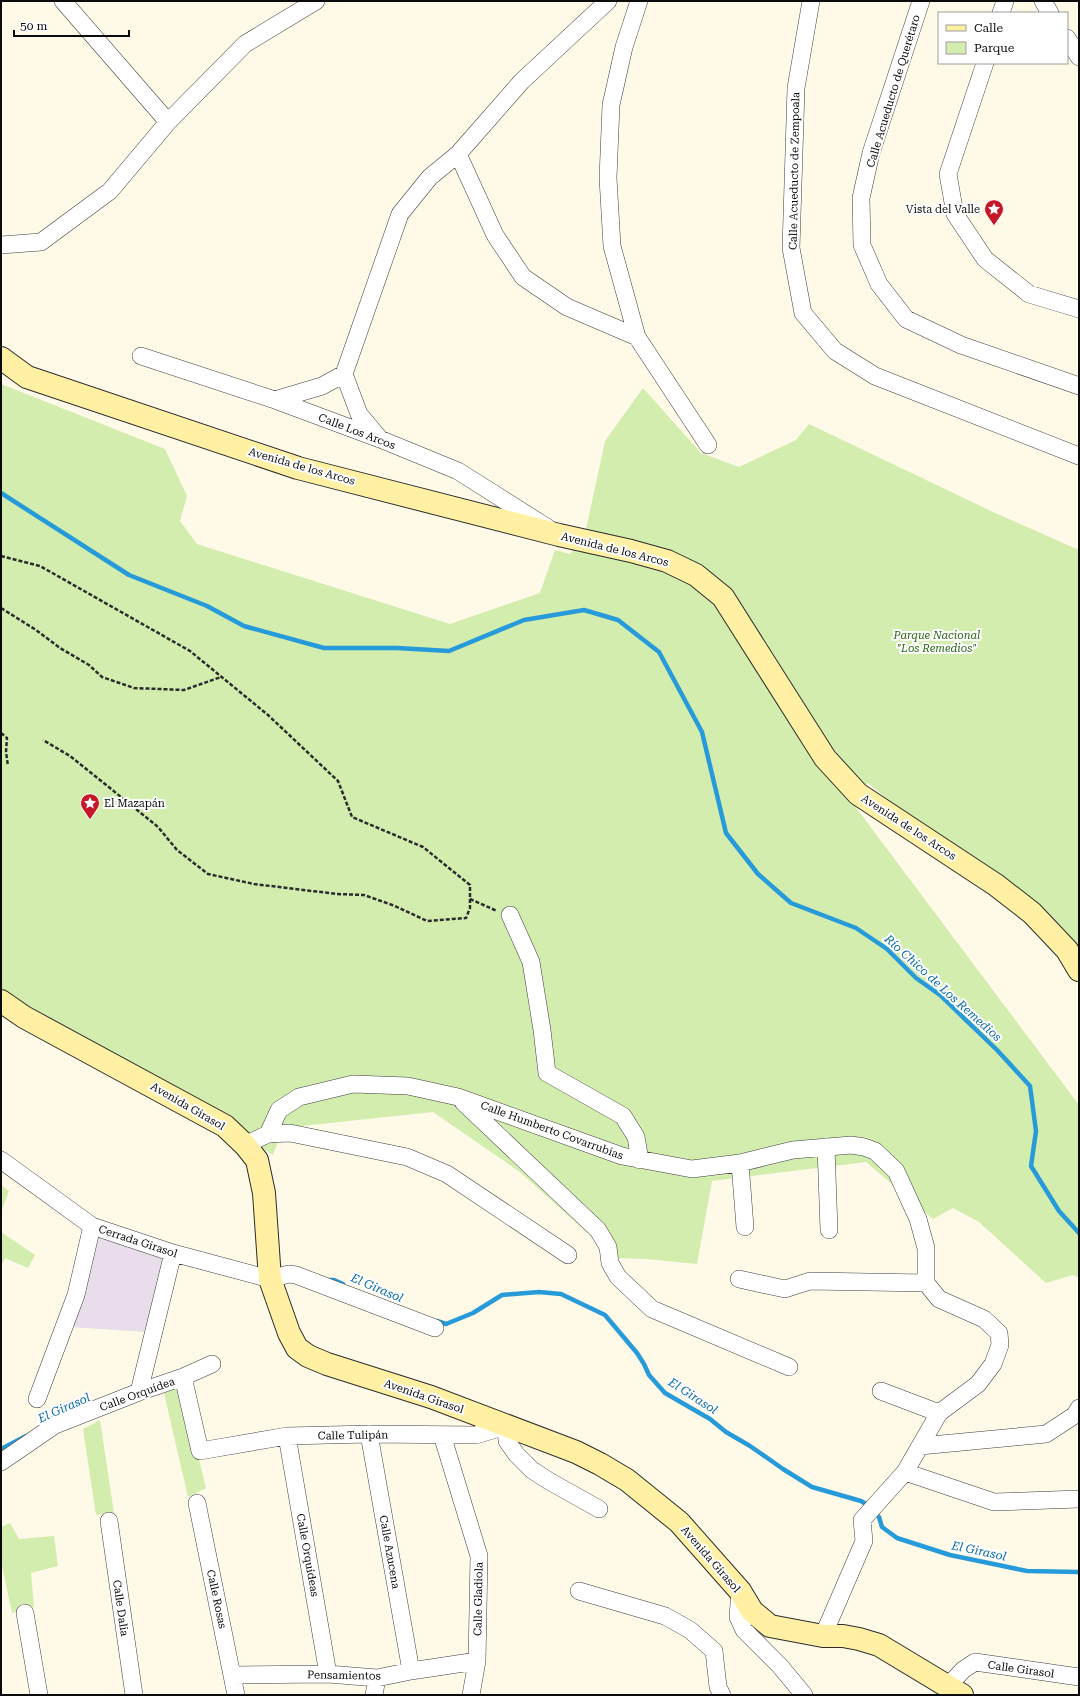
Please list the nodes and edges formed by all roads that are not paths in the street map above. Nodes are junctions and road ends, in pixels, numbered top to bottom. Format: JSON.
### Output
{"nodes":[{"id":1,"x":63,"y":1,"type":"edge"},
{"id":2,"x":316,"y":1,"type":"edge"},
{"id":3,"x":608,"y":1,"type":"edge"},
{"id":4,"x":639,"y":1,"type":"edge"},
{"id":5,"x":811,"y":1,"type":"edge"},
{"id":6,"x":921,"y":1,"type":"edge"},
{"id":7,"x":1006,"y":1,"type":"edge"},
{"id":8,"x":1043,"y":1,"type":"edge"},
{"id":9,"x":1002,"y":12,"type":"edge"},
{"id":10,"x":1049,"y":12,"type":"edge"},
{"id":11,"x":1068,"y":40,"type":"edge"},
{"id":12,"x":1079,"y":57,"type":"edge"},
{"id":13,"x":985,"y":64,"type":"edge"},
{"id":14,"x":168,"y":122,"type":"junction"},
{"id":15,"x":458,"y":154,"type":"junction"},
{"id":16,"x":1,"y":245,"type":"edge"},
{"id":17,"x":1079,"y":309,"type":"edge"},
{"id":18,"x":637,"y":337,"type":"junction"},
{"id":19,"x":141,"y":356,"type":"dead end"},
{"id":20,"x":1,"y":358,"type":"edge"},
{"id":21,"x":344,"y":374,"type":"junction"},
{"id":22,"x":1079,"y":386,"type":"edge"},
{"id":23,"x":275,"y":400,"type":"junction"},
{"id":24,"x":380,"y":439,"type":"junction"},
{"id":25,"x":708,"y":445,"type":"dead end"},
{"id":26,"x":1079,"y":456,"type":"edge"},
{"id":27,"x":559,"y":535,"type":"junction"},
{"id":28,"x":510,"y":915,"type":"road end"},
{"id":29,"x":1079,"y":970,"type":"edge"},
{"id":30,"x":1,"y":1001,"type":"edge"},
{"id":31,"x":458,"y":1096,"type":"junction"},
{"id":32,"x":268,"y":1134,"type":"junction"},
{"id":33,"x":245,"y":1145,"type":"junction"},
{"id":34,"x":826,"y":1147,"type":"junction"},
{"id":35,"x":1,"y":1160,"type":"edge"},
{"id":36,"x":640,"y":1160,"type":"junction"},
{"id":37,"x":740,"y":1163,"type":"junction"},
{"id":38,"x":92,"y":1226,"type":"junction"},
{"id":39,"x":746,"y":1227,"type":"dead end"},
{"id":40,"x":829,"y":1230,"type":"dead end"},
{"id":41,"x":173,"y":1253,"type":"junction"},
{"id":42,"x":568,"y":1255,"type":"dead end"},
{"id":43,"x":270,"y":1279,"type":"junction"},
{"id":44,"x":739,"y":1279,"type":"dead end"},
{"id":45,"x":926,"y":1283,"type":"junction"},
{"id":46,"x":435,"y":1328,"type":"dead end"},
{"id":47,"x":212,"y":1364,"type":"dead end"},
{"id":48,"x":789,"y":1367,"type":"dead end"},
{"id":49,"x":183,"y":1377,"type":"junction"},
{"id":50,"x":140,"y":1391,"type":"junction"},
{"id":51,"x":881,"y":1391,"type":"dead end"},
{"id":52,"x":37,"y":1399,"type":"dead end"},
{"id":53,"x":1079,"y":1408,"type":"edge"},
{"id":54,"x":939,"y":1413,"type":"junction"},
{"id":55,"x":506,"y":1426,"type":"junction"},
{"id":56,"x":369,"y":1434,"type":"junction"},
{"id":57,"x":442,"y":1435,"type":"junction"},
{"id":58,"x":287,"y":1436,"type":"junction"},
{"id":59,"x":920,"y":1446,"type":"junction"},
{"id":60,"x":1,"y":1462,"type":"edge"},
{"id":61,"x":905,"y":1472,"type":"junction"},
{"id":62,"x":1079,"y":1499,"type":"edge"},
{"id":63,"x":197,"y":1503,"type":"dead end"},
{"id":64,"x":599,"y":1509,"type":"dead end"},
{"id":65,"x":109,"y":1521,"type":"dead end"},
{"id":66,"x":579,"y":1591,"type":"dead end"},
{"id":67,"x":740,"y":1591,"type":"junction"},
{"id":68,"x":25,"y":1613,"type":"dead end"},
{"id":69,"x":823,"y":1636,"type":"junction"},
{"id":70,"x":477,"y":1661,"type":"junction"},
{"id":71,"x":411,"y":1671,"type":"junction"},
{"id":72,"x":328,"y":1674,"type":"junction"},
{"id":73,"x":233,"y":1675,"type":"junction"},
{"id":74,"x":1079,"y":1677,"type":"edge"},
{"id":75,"x":377,"y":1678,"type":"junction"},
{"id":76,"x":956,"y":1691,"type":"edge"},
{"id":77,"x":38,"y":1695,"type":"edge"},
{"id":78,"x":134,"y":1695,"type":"edge"},
{"id":79,"x":236,"y":1695,"type":"edge"},
{"id":80,"x":374,"y":1695,"type":"edge"},
{"id":81,"x":471,"y":1695,"type":"edge"},
{"id":82,"x":722,"y":1695,"type":"edge"},
{"id":83,"x":804,"y":1695,"type":"edge"}],
"edges":[{"from":1,"to":14,"type":"street"},
{"from":2,"to":14,"type":"street"},
{"from":3,"to":15,"type":"street"},
{"from":4,"to":18,"type":"street"},
{"from":5,"to":26,"type":"street","name":"Calle Acueducto de Zempoala"},
{"from":6,"to":22,"type":"street","name":"Calle Acueducto de Querétaro"},
{"from":7,"to":9,"type":"street"},
{"from":8,"to":10,"type":"street"},
{"from":11,"to":12,"type":"street"},
{"from":13,"to":17,"type":"street"},
{"from":14,"to":16,"type":"street"},
{"from":15,"to":18,"type":"street"},
{"from":15,"to":21,"type":"street"},
{"from":18,"to":25,"type":"street"},
{"from":19,"to":23,"type":"street","name":"Calle Los Arcos"},
{"from":20,"to":27,"type":"main road","name":"Avenida de los Arcos"},
{"from":21,"to":23,"type":"street"},
{"from":21,"to":24,"type":"street"},
{"from":23,"to":24,"type":"street","name":"Calle Los Arcos"},
{"from":24,"to":27,"type":"street","name":"Calle Los Arcos"},
{"from":27,"to":29,"type":"main road","name":"Avenida de los Arcos"},
{"from":28,"to":36,"type":"street"},
{"from":30,"to":33,"type":"main road","name":"Avenida Girasol"},
{"from":31,"to":32,"type":"street","name":"Calle Humberto Covarrubias"},
{"from":31,"to":36,"type":"street","name":"Calle Humberto Covarrubias"},
{"from":31,"to":48,"type":"street"},
{"from":32,"to":33,"type":"street"},
{"from":32,"to":42,"type":"street"},
{"from":33,"to":43,"type":"main road","name":"Avenida Girasol"},
{"from":34,"to":37,"type":"street","name":"Calle Humberto Covarrubias"},
{"from":34,"to":40,"type":"street"},
{"from":34,"to":45,"type":"street","name":"Calle Humberto Covarrubias"},
{"from":35,"to":38,"type":"street","name":"Cerrada Girasol"},
{"from":36,"to":37,"type":"street","name":"Calle Humberto Covarrubias"},
{"from":37,"to":39,"type":"street"},
{"from":38,"to":41,"type":"street","name":"Cerrada Girasol"},
{"from":38,"to":52,"type":"street"},
{"from":41,"to":43,"type":"street","name":"Cerrada Girasol"},
{"from":41,"to":50,"type":"street"},
{"from":43,"to":46,"type":"street"},
{"from":43,"to":55,"type":"main road","name":"Avenida Girasol"},
{"from":44,"to":45,"type":"street"},
{"from":45,"to":54,"type":"street"},
{"from":47,"to":49,"type":"street","name":"Calle Orquídea"},
{"from":49,"to":50,"type":"street","name":"Calle Orquídea"},
{"from":49,"to":58,"type":"street","name":"Calle Tulipán"},
{"from":50,"to":60,"type":"street","name":"Calle Orquídea"},
{"from":51,"to":54,"type":"street"},
{"from":53,"to":59,"type":"street"},
{"from":54,"to":59,"type":"street"},
{"from":55,"to":57,"type":"street","name":"Calle Tulipán"},
{"from":55,"to":64,"type":"street"},
{"from":55,"to":67,"type":"main road","name":"Avenida Girasol"},
{"from":56,"to":57,"type":"street","name":"Calle Tulipán"},
{"from":56,"to":58,"type":"street","name":"Calle Tulipán"},
{"from":56,"to":71,"type":"street","name":"Calle Azucena"},
{"from":57,"to":70,"type":"street","name":"Calle Gladiola"},
{"from":58,"to":72,"type":"street","name":"Calle Orquídeas"},
{"from":59,"to":61,"type":"street"},
{"from":61,"to":62,"type":"street"},
{"from":61,"to":69,"type":"street"},
{"from":63,"to":73,"type":"street","name":"Calle Rosas"},
{"from":65,"to":78,"type":"street","name":"Calle Dalia"},
{"from":66,"to":82,"type":"street"},
{"from":67,"to":69,"type":"main road","name":"Avenida Girasol"},
{"from":67,"to":83,"type":"street"},
{"from":68,"to":77,"type":"street"},
{"from":69,"to":76,"type":"main road","name":"Avenida Girasol"},
{"from":70,"to":71,"type":"street","name":"Pensamientos"},
{"from":70,"to":81,"type":"street","name":"Calle Gladiola"},
{"from":71,"to":75,"type":"street","name":"Pensamientos"},
{"from":72,"to":73,"type":"street","name":"Pensamientos"},
{"from":72,"to":75,"type":"street","name":"Pensamientos"},
{"from":73,"to":79,"type":"street","name":"Calle Rosas"},
{"from":74,"to":76,"type":"street","name":"Calle Girasol"},
{"from":75,"to":80,"type":"street"}]}
